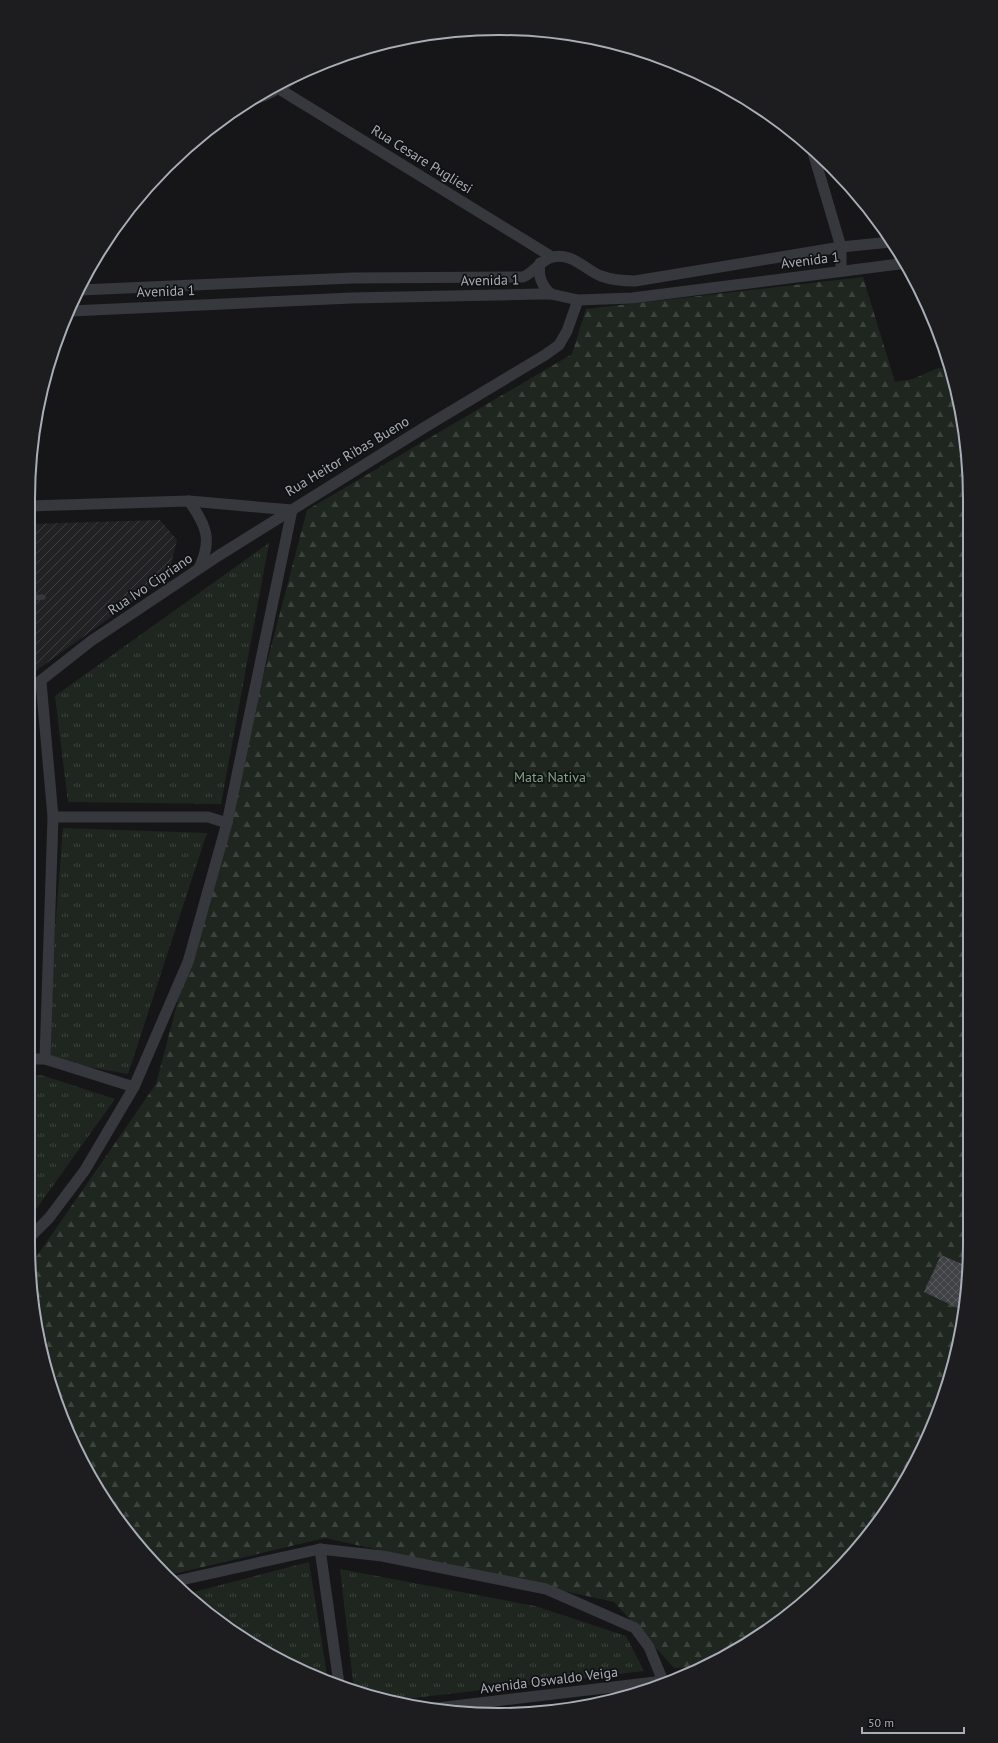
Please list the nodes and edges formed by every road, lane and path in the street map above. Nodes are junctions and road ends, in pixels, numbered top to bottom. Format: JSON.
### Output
{"nodes":[{"id":1,"x":281,"y":90,"type":"edge"},
{"id":2,"x":815,"y":160,"type":"edge"},
{"id":3,"x":886,"y":242,"type":"edge"},
{"id":4,"x":841,"y":247,"type":"junction"},
{"id":5,"x":552,"y":257,"type":"junction"},
{"id":6,"x":540,"y":263,"type":"junction"},
{"id":7,"x":899,"y":264,"type":"edge"},
{"id":8,"x":841,"y":271,"type":"junction"},
{"id":9,"x":85,"y":290,"type":"edge"},
{"id":10,"x":551,"y":294,"type":"junction"},
{"id":11,"x":578,"y":300,"type":"junction"},
{"id":12,"x":75,"y":311,"type":"edge"},
{"id":13,"x":189,"y":501,"type":"junction"},
{"id":14,"x":35,"y":506,"type":"edge"},
{"id":15,"x":292,"y":510,"type":"junction"},
{"id":16,"x":197,"y":571,"type":"junction"},
{"id":17,"x":43,"y":597,"type":"dead end"},
{"id":18,"x":35,"y":598,"type":"edge"},
{"id":19,"x":41,"y":682,"type":"junction"},
{"id":20,"x":35,"y":686,"type":"edge"},
{"id":21,"x":53,"y":817,"type":"junction"},
{"id":22,"x":227,"y":823,"type":"junction"},
{"id":23,"x":35,"y":1059,"type":"edge"},
{"id":24,"x":46,"y":1059,"type":"junction"},
{"id":25,"x":134,"y":1087,"type":"junction"},
{"id":26,"x":35,"y":1232,"type":"edge"},
{"id":27,"x":320,"y":1549,"type":"junction"},
{"id":28,"x":180,"y":1580,"type":"edge"},
{"id":29,"x":666,"y":1677,"type":"edge"},
{"id":30,"x":338,"y":1679,"type":"edge"},
{"id":31,"x":646,"y":1684,"type":"edge"},
{"id":32,"x":456,"y":1706,"type":"edge"}],
"edges":[{"from":1,"to":5,"type":"street","name":"Rua Cesare Pugliesi"},
{"from":2,"to":4,"type":"street"},
{"from":3,"to":4,"type":"street","name":"Avenida 1"},
{"from":4,"to":5,"type":"street","name":"Avenida 1"},
{"from":4,"to":8,"type":"street"},
{"from":5,"to":6,"type":"street","name":"Avenida 1"},
{"from":6,"to":9,"type":"street","name":"Avenida 1"},
{"from":6,"to":10,"type":"street"},
{"from":7,"to":8,"type":"street","name":"Avenida 1"},
{"from":8,"to":11,"type":"street","name":"Avenida 1"},
{"from":10,"to":11,"type":"street","name":"Avenida 1"},
{"from":10,"to":12,"type":"street","name":"Avenida 1"},
{"from":11,"to":15,"type":"street","name":"Rua Heitor Ribas Bueno"},
{"from":13,"to":14,"type":"street","name":"Rua Heitor Ribas Bueno"},
{"from":13,"to":15,"type":"street","name":"Rua Heitor Ribas Bueno"},
{"from":13,"to":16,"type":"street"},
{"from":15,"to":16,"type":"street","name":"Rua Ivo Cipriano"},
{"from":15,"to":22,"type":"street"},
{"from":16,"to":19,"type":"street","name":"Rua Ivo Cipriano"},
{"from":17,"to":18,"type":"lane"},
{"from":19,"to":20,"type":"street","name":"Rua Ivo Cipriano"},
{"from":19,"to":21,"type":"street"},
{"from":21,"to":22,"type":"street"},
{"from":21,"to":24,"type":"street"},
{"from":22,"to":25,"type":"street"},
{"from":23,"to":24,"type":"street"},
{"from":24,"to":25,"type":"street"},
{"from":25,"to":26,"type":"street"},
{"from":27,"to":28,"type":"street"},
{"from":27,"to":29,"type":"street"},
{"from":27,"to":30,"type":"street"},
{"from":31,"to":32,"type":"street","name":"Avenida Oswaldo Veiga"}]}
